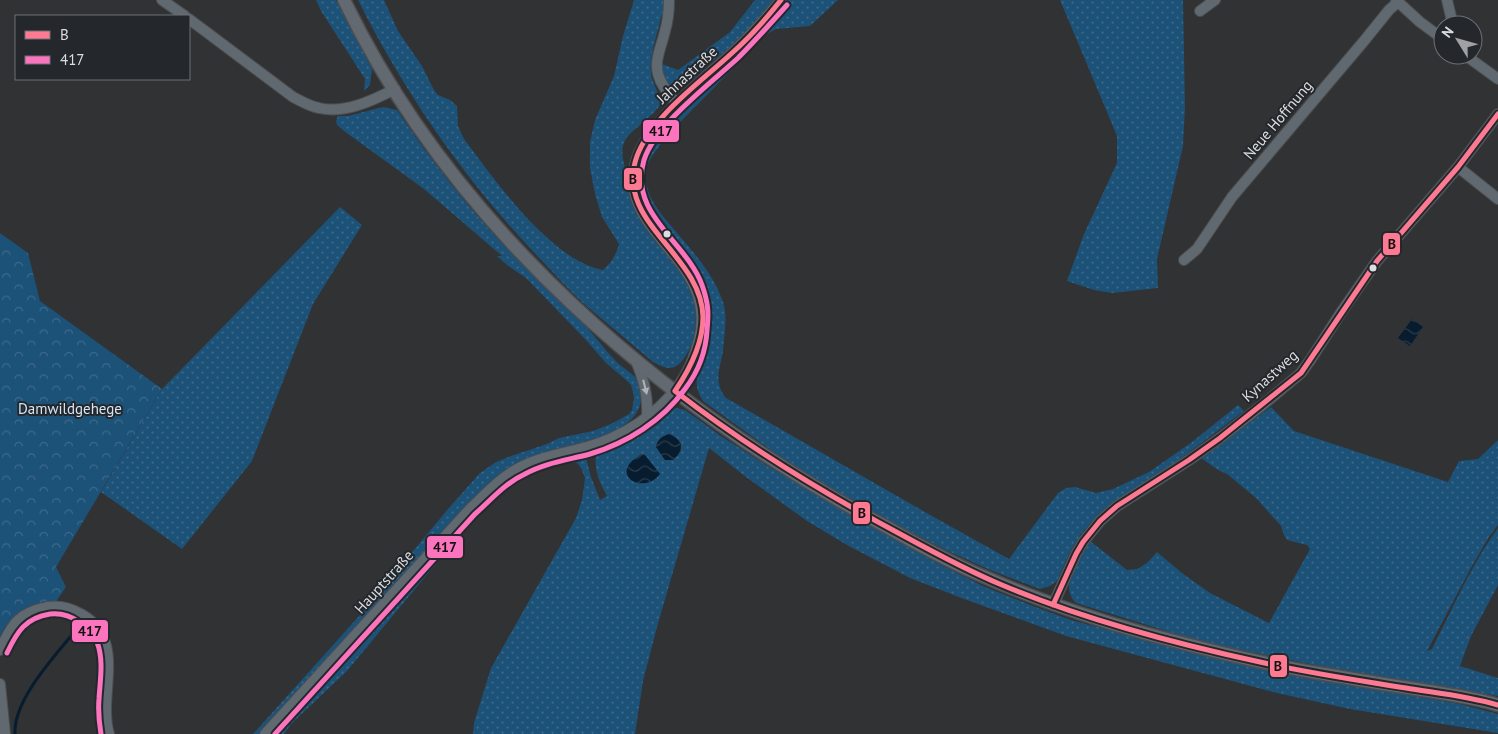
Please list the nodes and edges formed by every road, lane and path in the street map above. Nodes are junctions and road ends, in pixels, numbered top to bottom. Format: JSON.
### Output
{"nodes":[{"id":1,"x":162,"y":0,"type":"edge"},
{"id":2,"x":344,"y":0,"type":"edge"},
{"id":3,"x":669,"y":0,"type":"edge"},
{"id":4,"x":781,"y":0,"type":"edge"},
{"id":5,"x":1215,"y":0,"type":"edge"},
{"id":6,"x":1447,"y":0,"type":"edge"},
{"id":7,"x":1397,"y":1,"type":"edge"},
{"id":8,"x":1200,"y":11,"type":"dead end"},
{"id":9,"x":184,"y":15,"type":"edge"},
{"id":10,"x":1450,"y":15,"type":"edge"},
{"id":11,"x":190,"y":20,"type":"edge"},
{"id":12,"x":1433,"y":32,"type":"edge"},
{"id":13,"x":1479,"y":65,"type":"edge"},
{"id":14,"x":1498,"y":79,"type":"edge"},
{"id":15,"x":394,"y":89,"type":"junction"},
{"id":16,"x":677,"y":104,"type":"junction"},
{"id":17,"x":1498,"y":114,"type":"edge"},
{"id":18,"x":1458,"y":167,"type":"junction"},
{"id":19,"x":1498,"y":200,"type":"edge"},
{"id":20,"x":1184,"y":260,"type":"dead end"},
{"id":21,"x":635,"y":360,"type":"junction"},
{"id":22,"x":674,"y":390,"type":"junction"},
{"id":23,"x":647,"y":416,"type":"junction"},
{"id":24,"x":1053,"y":605,"type":"junction"},
{"id":25,"x":0,"y":650,"type":"edge"},
{"id":26,"x":0,"y":684,"type":"edge"},
{"id":27,"x":1498,"y":705,"type":"edge"},
{"id":28,"x":5,"y":734,"type":"edge"},
{"id":29,"x":109,"y":734,"type":"edge"},
{"id":30,"x":265,"y":734,"type":"edge"}],
"edges":[{"from":1,"to":9,"type":"street"},
{"from":2,"to":15,"type":"main road"},
{"from":3,"to":16,"type":"street"},
{"from":4,"to":16,"type":"street","name":"Jahnastraße"},
{"from":5,"to":8,"type":"street"},
{"from":6,"to":10,"type":"street"},
{"from":7,"to":12,"type":"street"},
{"from":7,"to":20,"type":"street","name":"Neue Hoffnung"},
{"from":11,"to":15,"type":"street"},
{"from":13,"to":14,"type":"street"},
{"from":15,"to":21,"type":"main road"},
{"from":16,"to":22,"type":"street","name":"Jahnastraße"},
{"from":17,"to":18,"type":"street","name":"Kynastweg"},
{"from":18,"to":19,"type":"street"},
{"from":18,"to":24,"type":"street","name":"Kynastweg"},
{"from":21,"to":22,"type":"main road"},
{"from":21,"to":23,"type":"street","one_way":true},
{"from":22,"to":23,"type":"street","name":"Hauptstraße"},
{"from":22,"to":24,"type":"main road"},
{"from":23,"to":30,"type":"street","name":"Hauptstraße"},
{"from":24,"to":27,"type":"main road"},
{"from":25,"to":29,"type":"street"},
{"from":26,"to":28,"type":"street"}]}
